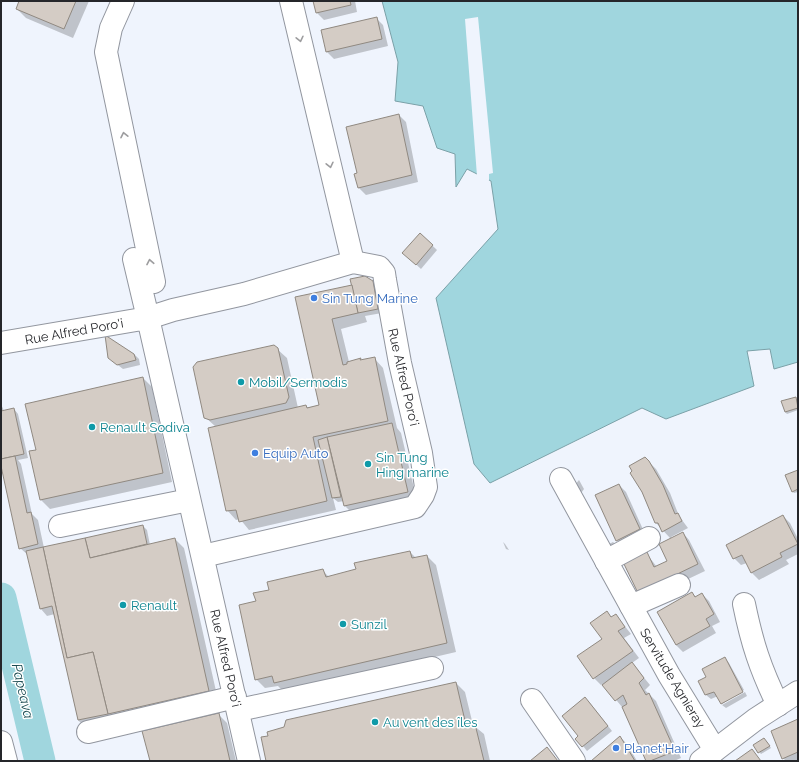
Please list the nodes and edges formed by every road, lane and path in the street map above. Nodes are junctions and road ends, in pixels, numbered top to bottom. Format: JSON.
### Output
{"nodes":[{"id":1,"x":123,"y":1,"type":"edge"},
{"id":2,"x":291,"y":1,"type":"edge"},
{"id":3,"x":134,"y":259,"type":"dead end"},
{"id":4,"x":354,"y":262,"type":"junction"},
{"id":5,"x":154,"y":316,"type":"junction"},
{"id":6,"x":1,"y":343,"type":"edge"},
{"id":7,"x":561,"y":479,"type":"dead end"},
{"id":8,"x":189,"y":500,"type":"junction"},
{"id":9,"x":60,"y":526,"type":"dead end"},
{"id":10,"x":649,"y":538,"type":"dead end"},
{"id":11,"x":202,"y":556,"type":"junction"},
{"id":12,"x":606,"y":561,"type":"junction"},
{"id":13,"x":679,"y":585,"type":"dead end"},
{"id":14,"x":744,"y":604,"type":"dead end"},
{"id":15,"x":631,"y":606,"type":"junction"},
{"id":16,"x":432,"y":668,"type":"dead end"},
{"id":17,"x":798,"y":692,"type":"edge"},
{"id":18,"x":532,"y":700,"type":"dead end"},
{"id":19,"x":237,"y":704,"type":"junction"},
{"id":20,"x":778,"y":705,"type":"junction"},
{"id":21,"x":88,"y":732,"type":"dead end"},
{"id":22,"x":1,"y":742,"type":"edge"},
{"id":23,"x":706,"y":758,"type":"edge"},
{"id":24,"x":6,"y":761,"type":"edge"},
{"id":25,"x":249,"y":761,"type":"edge"},
{"id":26,"x":574,"y":761,"type":"edge"}],
"edges":[{"from":5,"to":1,"type":"street","one_way":true},
{"from":2,"to":4,"type":"street","one_way":true},
{"from":3,"to":5,"type":"street"},
{"from":4,"to":5,"type":"street","name":"Rue Alfred Poro'i"},
{"from":4,"to":11,"type":"street","name":"Rue Alfred Poro'i"},
{"from":5,"to":6,"type":"street","name":"Rue Alfred Poro'i"},
{"from":5,"to":8,"type":"street","name":"Rue Alfred Poro'i"},
{"from":7,"to":12,"type":"street","name":"Servitude Agnieray"},
{"from":8,"to":9,"type":"street"},
{"from":8,"to":11,"type":"street","name":"Rue Alfred Poro'i"},
{"from":10,"to":12,"type":"street"},
{"from":11,"to":19,"type":"street","name":"Rue Alfred Poro'i"},
{"from":12,"to":15,"type":"street","name":"Servitude Agnieray"},
{"from":13,"to":15,"type":"street"},
{"from":14,"to":20,"type":"street"},
{"from":15,"to":23,"type":"street","name":"Servitude Agnieray"},
{"from":16,"to":19,"type":"street"},
{"from":17,"to":20,"type":"street"},
{"from":18,"to":26,"type":"street"},
{"from":19,"to":21,"type":"street"},
{"from":19,"to":25,"type":"street","name":"Rue Alfred Poro'i"},
{"from":20,"to":23,"type":"street"},
{"from":22,"to":24,"type":"street"}]}
